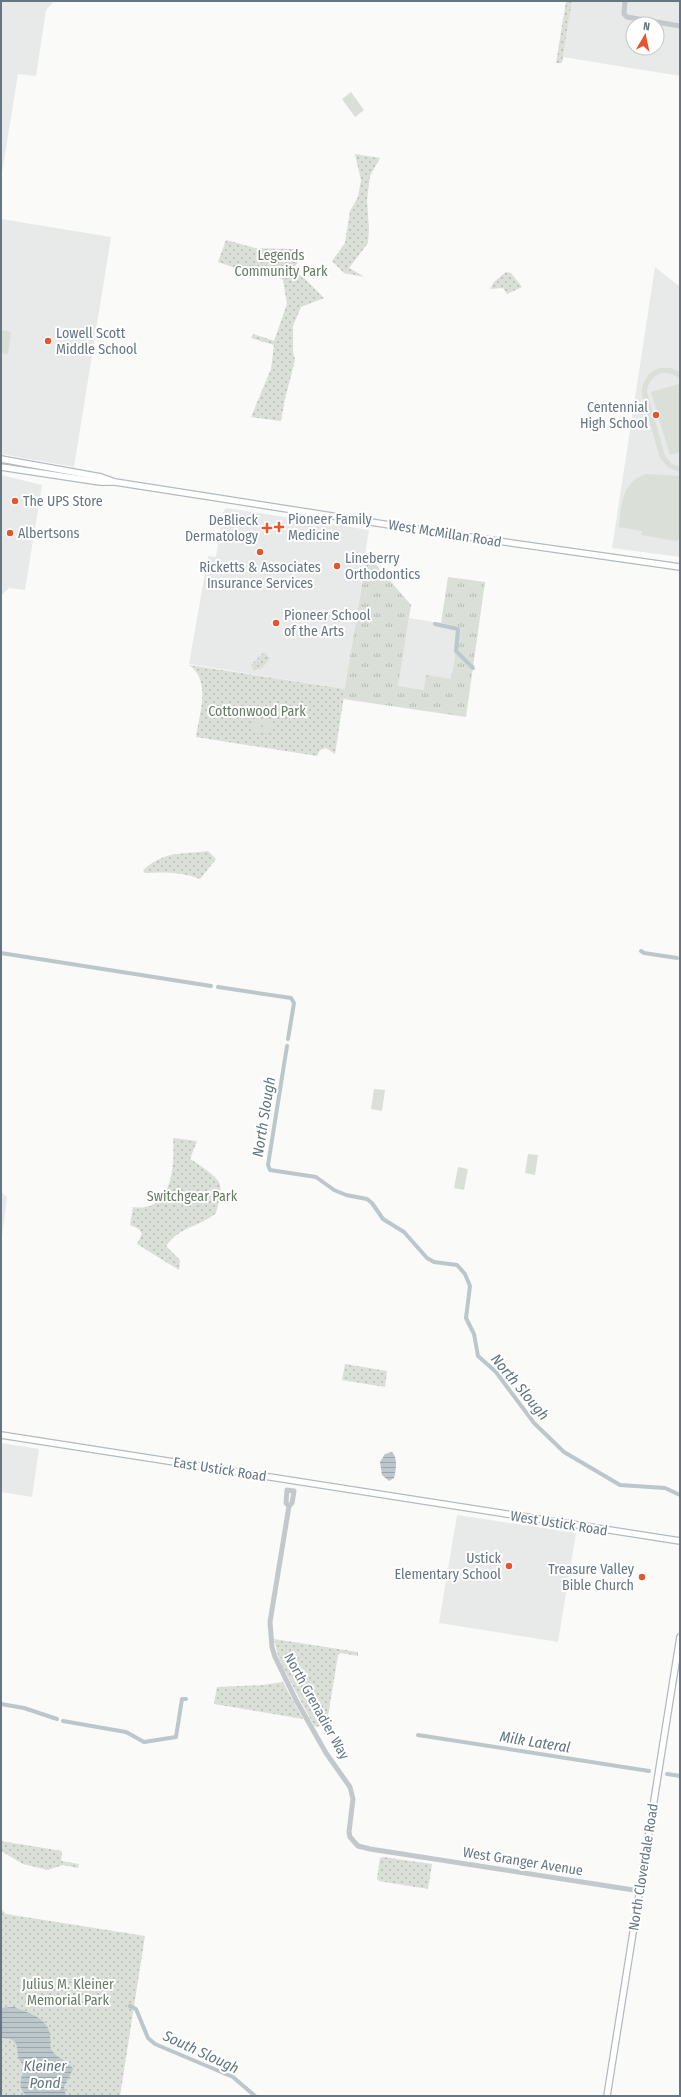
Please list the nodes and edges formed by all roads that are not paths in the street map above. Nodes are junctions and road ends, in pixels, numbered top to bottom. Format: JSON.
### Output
{"nodes":[{"id":1,"x":625,"y":1,"type":"edge"},
{"id":2,"x":680,"y":26,"type":"edge"},
{"id":3,"x":1,"y":459,"type":"edge"},
{"id":4,"x":1,"y":467,"type":"edge"},
{"id":5,"x":67,"y":471,"type":"junction"},
{"id":6,"x":100,"y":482,"type":"junction"},
{"id":7,"x":115,"y":482,"type":"junction"},
{"id":8,"x":680,"y":567,"type":"edge"},
{"id":9,"x":1,"y":1435,"type":"edge"},
{"id":10,"x":439,"y":1504,"type":"joint"},
{"id":11,"x":289,"y":1506,"type":"dead end"},
{"id":12,"x":680,"y":1542,"type":"edge"},
{"id":13,"x":680,"y":1637,"type":"edge"},
{"id":14,"x":354,"y":1843,"type":"joint"},
{"id":15,"x":640,"y":1891,"type":"junction"},
{"id":16,"x":607,"y":2096,"type":"edge"}],
"edges":[{"from":1,"to":2,"type":"street"},
{"from":3,"to":5,"type":"main road","name":"West McMillan Road"},
{"from":4,"to":6,"type":"main road","name":"West McMillan Road"},
{"from":5,"to":6,"type":"main road"},
{"from":5,"to":7,"type":"main road","name":"West McMillan Road"},
{"from":6,"to":7,"type":"main road","name":"West McMillan Road"},
{"from":7,"to":8,"type":"main road","name":"West McMillan Road"},
{"from":9,"to":10,"type":"main road","name":"East Ustick Road"},
{"from":10,"to":12,"type":"main road","name":"West Ustick Road"},
{"from":11,"to":14,"type":"street","name":"North Grenadier Way"},
{"from":13,"to":15,"type":"main road","name":"North Cloverdale Road"},
{"from":14,"to":15,"type":"street","name":"West Granger Avenue"},
{"from":15,"to":16,"type":"main road","name":"North Cloverdale Road"}]}
